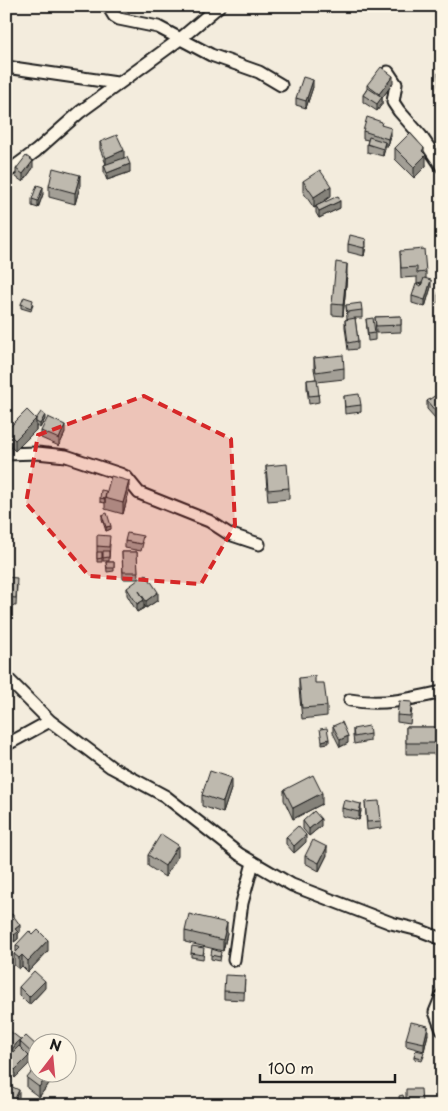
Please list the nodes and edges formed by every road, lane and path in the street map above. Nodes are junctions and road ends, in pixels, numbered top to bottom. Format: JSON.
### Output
{"nodes":[{"id":1,"x":108,"y":6,"type":"edge"},
{"id":2,"x":219,"y":6,"type":"edge"},
{"id":3,"x":180,"y":39,"type":"junction"},
{"id":4,"x":6,"y":67,"type":"edge"},
{"id":5,"x":388,"y":72,"type":"edge"},
{"id":6,"x":117,"y":84,"type":"junction"},
{"id":7,"x":281,"y":84,"type":"dead end"},
{"id":8,"x":442,"y":167,"type":"edge"},
{"id":9,"x":6,"y":173,"type":"edge"},
{"id":10,"x":6,"y":454,"type":"edge"},
{"id":11,"x":259,"y":544,"type":"dead end"},
{"id":12,"x":6,"y":677,"type":"edge"},
{"id":13,"x":442,"y":692,"type":"edge"},
{"id":14,"x":350,"y":700,"type":"dead end"},
{"id":15,"x":50,"y":721,"type":"junction"},
{"id":16,"x":6,"y":744,"type":"edge"},
{"id":17,"x":253,"y":862,"type":"junction"},
{"id":18,"x":442,"y":939,"type":"edge"},
{"id":19,"x":234,"y":960,"type":"dead end"},
{"id":20,"x":442,"y":995,"type":"edge"},
{"id":21,"x":442,"y":1030,"type":"edge"}],
"edges":[{"from":1,"to":3,"type":"street"},
{"from":2,"to":3,"type":"street"},
{"from":3,"to":6,"type":"street"},
{"from":3,"to":7,"type":"street"},
{"from":4,"to":6,"type":"street"},
{"from":5,"to":8,"type":"street"},
{"from":6,"to":9,"type":"street"},
{"from":10,"to":11,"type":"street"},
{"from":12,"to":15,"type":"street"},
{"from":13,"to":14,"type":"street"},
{"from":15,"to":16,"type":"street"},
{"from":15,"to":17,"type":"street"},
{"from":17,"to":18,"type":"street"},
{"from":17,"to":19,"type":"street"},
{"from":20,"to":21,"type":"street"}]}
